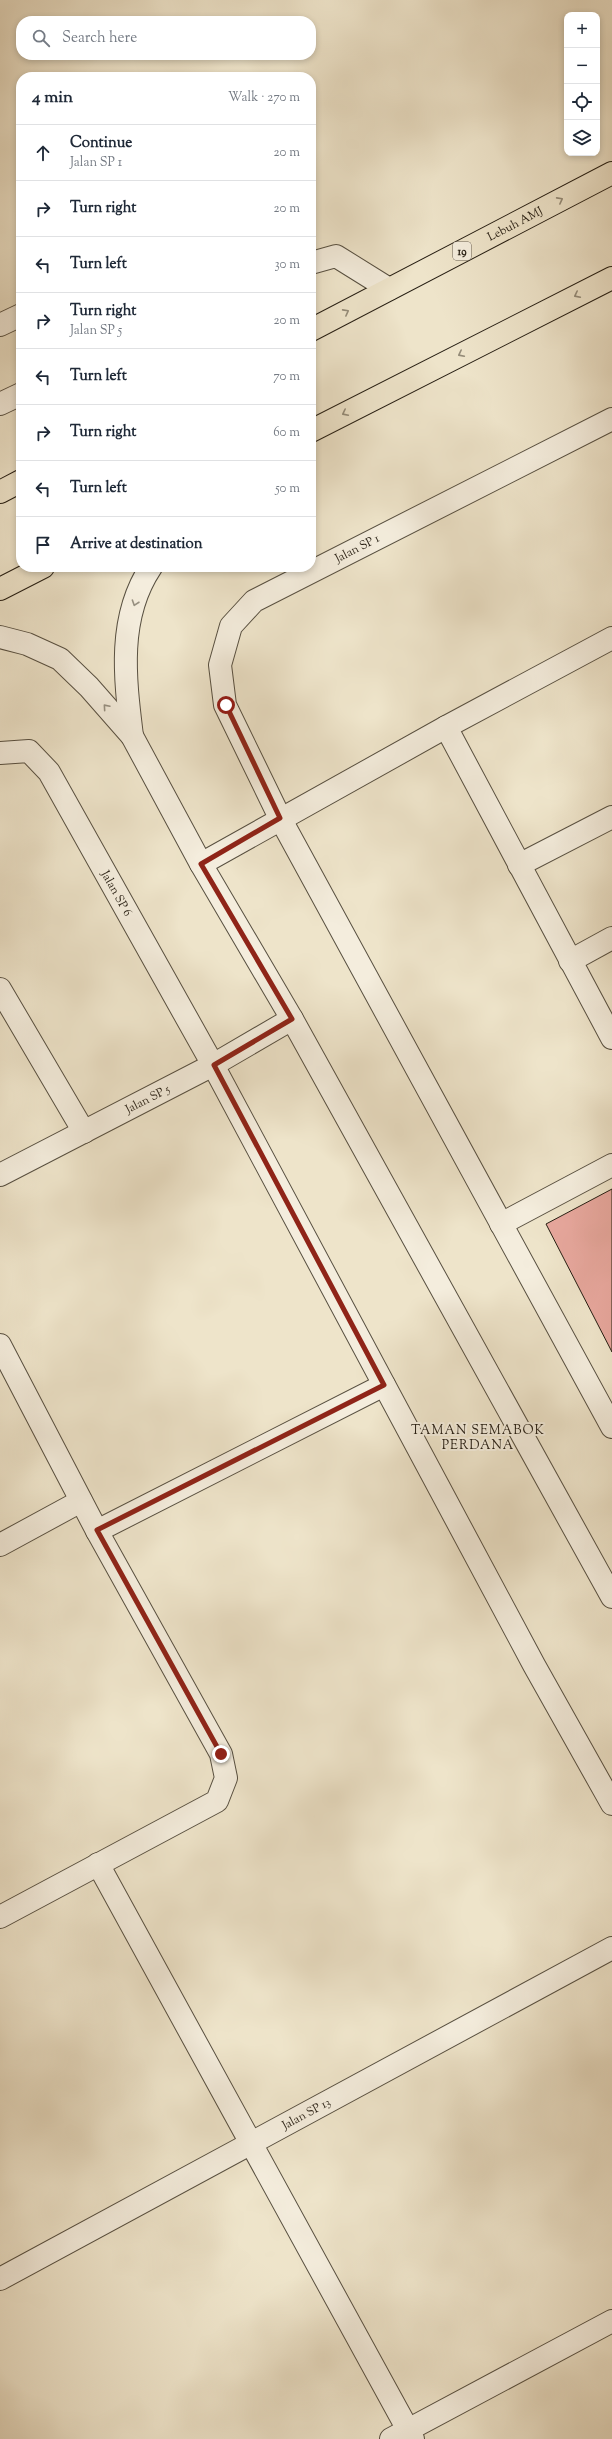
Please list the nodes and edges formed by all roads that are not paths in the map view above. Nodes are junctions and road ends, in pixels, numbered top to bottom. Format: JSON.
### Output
{"nodes":[{"id":1,"x":612,"y":173,"type":"edge"},
{"id":2,"x":316,"y":262,"type":"edge"},
{"id":3,"x":612,"y":278,"type":"edge"},
{"id":4,"x":389,"y":289,"type":"junction"},
{"id":5,"x":16,"y":317,"type":"edge"},
{"id":6,"x":0,"y":325,"type":"edge"},
{"id":7,"x":316,"y":327,"type":"edge"},
{"id":8,"x":16,"y":396,"type":"edge"},
{"id":9,"x":0,"y":404,"type":"edge"},
{"id":10,"x":612,"y":419,"type":"edge"},
{"id":11,"x":316,"y":428,"type":"edge"},
{"id":12,"x":16,"y":484,"type":"edge"},
{"id":13,"x":0,"y":492,"type":"edge"},
{"id":14,"x":316,"y":569,"type":"edge"},
{"id":15,"x":33,"y":572,"type":"edge"},
{"id":16,"x":148,"y":572,"type":"edge"},
{"id":17,"x":311,"y":572,"type":"edge"},
{"id":18,"x":0,"y":589,"type":"edge"},
{"id":19,"x":0,"y":637,"type":"edge"},
{"id":20,"x":612,"y":638,"type":"edge"},
{"id":21,"x":446,"y":727,"type":"junction"},
{"id":22,"x":132,"y":736,"type":"junction"},
{"id":23,"x":0,"y":753,"type":"edge"},
{"id":24,"x":612,"y":817,"type":"edge"},
{"id":25,"x":280,"y":818,"type":"junction"},
{"id":26,"x":201,"y":864,"type":"junction"},
{"id":27,"x":519,"y":865,"type":"junction"},
{"id":28,"x":612,"y":938,"type":"edge"},
{"id":29,"x":570,"y":961,"type":"junction"},
{"id":30,"x":0,"y":989,"type":"edge"},
{"id":31,"x":292,"y":1019,"type":"junction"},
{"id":32,"x":612,"y":1038,"type":"edge"},
{"id":33,"x":214,"y":1065,"type":"junction"},
{"id":34,"x":84,"y":1132,"type":"junction"},
{"id":35,"x":612,"y":1165,"type":"edge"},
{"id":36,"x":0,"y":1175,"type":"edge"},
{"id":37,"x":501,"y":1224,"type":"junction"},
{"id":38,"x":0,"y":1345,"type":"edge"},
{"id":39,"x":384,"y":1385,"type":"junction"},
{"id":40,"x":612,"y":1427,"type":"edge"},
{"id":41,"x":81,"y":1501,"type":"junction"},
{"id":42,"x":97,"y":1530,"type":"junction"},
{"id":43,"x":0,"y":1545,"type":"edge"},
{"id":44,"x":612,"y":1597,"type":"edge"},
{"id":45,"x":612,"y":1804,"type":"edge"},
{"id":46,"x":98,"y":1864,"type":"junction"},
{"id":47,"x":0,"y":1917,"type":"edge"},
{"id":48,"x":612,"y":1948,"type":"edge"},
{"id":49,"x":250,"y":2142,"type":"junction"},
{"id":50,"x":0,"y":2279,"type":"edge"},
{"id":51,"x":612,"y":2321,"type":"edge"},
{"id":52,"x":404,"y":2436,"type":"edge"}],
"edges":[{"from":4,"to":1,"type":"highway","name":"Lebuh AMJ","number":"19","one_way":true},
{"from":2,"to":4,"type":"street"},
{"from":3,"to":11,"type":"highway","one_way":true},
{"from":7,"to":4,"type":"highway","name":"Lebuh AMJ","number":"19","one_way":true},
{"from":5,"to":6,"type":"street"},
{"from":8,"to":9,"type":"street"},
{"from":10,"to":14,"type":"street","name":"Jalan SP 1"},
{"from":12,"to":13,"type":"highway"},
{"from":15,"to":18,"type":"highway"},
{"from":16,"to":22,"type":"street","one_way":true},
{"from":17,"to":25,"type":"street","name":"Jalan SP 1"},
{"from":22,"to":19,"type":"street","one_way":true},
{"from":20,"to":21,"type":"street"},
{"from":21,"to":25,"type":"street"},
{"from":21,"to":27,"type":"street"},
{"from":22,"to":26,"type":"street"},
{"from":23,"to":33,"type":"street","name":"Jalan SP 6"},
{"from":24,"to":27,"type":"street"},
{"from":25,"to":26,"type":"street"},
{"from":25,"to":37,"type":"street","name":"Jalan SP 1"},
{"from":26,"to":31,"type":"street"},
{"from":27,"to":29,"type":"street"},
{"from":28,"to":29,"type":"street"},
{"from":29,"to":32,"type":"street"},
{"from":30,"to":34,"type":"street"},
{"from":31,"to":33,"type":"street","name":"Jalan SP 5"},
{"from":31,"to":44,"type":"street"},
{"from":33,"to":34,"type":"street","name":"Jalan SP 5"},
{"from":33,"to":39,"type":"street"},
{"from":34,"to":36,"type":"street","name":"Jalan SP 5"},
{"from":35,"to":37,"type":"street"},
{"from":37,"to":40,"type":"street","name":"Jalan SP 1"},
{"from":38,"to":41,"type":"street"},
{"from":39,"to":42,"type":"street"},
{"from":39,"to":45,"type":"street"},
{"from":41,"to":42,"type":"street"},
{"from":41,"to":43,"type":"street"},
{"from":42,"to":46,"type":"street"},
{"from":46,"to":47,"type":"street"},
{"from":46,"to":49,"type":"street"},
{"from":48,"to":49,"type":"street","name":"Jalan SP 13"},
{"from":49,"to":50,"type":"street","name":"Jalan SP 13"},
{"from":49,"to":52,"type":"street"},
{"from":51,"to":52,"type":"street"}]}
